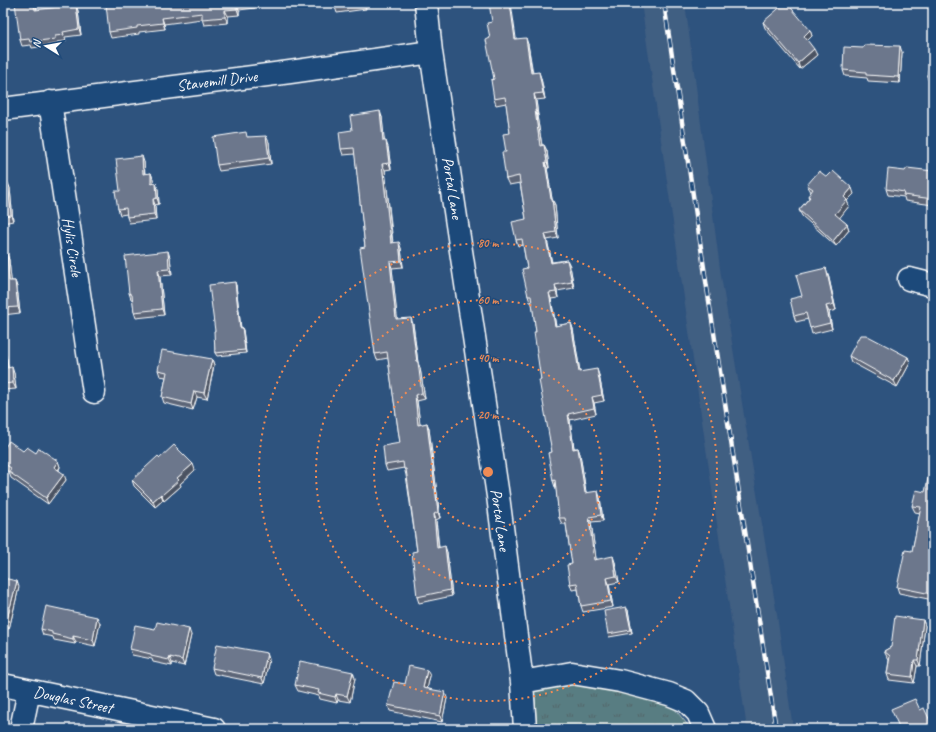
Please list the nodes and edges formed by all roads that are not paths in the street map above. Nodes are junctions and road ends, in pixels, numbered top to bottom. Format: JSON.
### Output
{"nodes":[{"id":1,"x":426,"y":3,"type":"edge"},
{"id":2,"x":431,"y":52,"type":"junction"},
{"id":3,"x":50,"y":102,"type":"junction"},
{"id":4,"x":3,"y":109,"type":"edge"},
{"id":5,"x":909,"y":279,"type":"dead end"},
{"id":6,"x":933,"y":285,"type":"edge"},
{"id":7,"x":94,"y":392,"type":"dead end"},
{"id":8,"x":522,"y":682,"type":"junction"},
{"id":9,"x":3,"y":685,"type":"edge"},
{"id":10,"x":30,"y":691,"type":"junction"},
{"id":11,"x":21,"y":729,"type":"edge"},
{"id":12,"x":214,"y":729,"type":"edge"},
{"id":13,"x":525,"y":729,"type":"edge"},
{"id":14,"x":705,"y":729,"type":"edge"}],
"edges":[{"from":1,"to":2,"type":"street","name":"Portal Lane"},
{"from":2,"to":3,"type":"street","name":"Stavemill Drive"},
{"from":2,"to":8,"type":"street","name":"Portal Lane"},
{"from":3,"to":4,"type":"street","name":"Stavemill Drive"},
{"from":3,"to":7,"type":"street","name":"Hylis Circle"},
{"from":5,"to":6,"type":"street"},
{"from":8,"to":13,"type":"street","name":"Portal Lane"},
{"from":8,"to":14,"type":"street"},
{"from":9,"to":10,"type":"street","name":"Douglas Street"},
{"from":10,"to":11,"type":"street"},
{"from":10,"to":12,"type":"street","name":"Douglas Street"}]}
